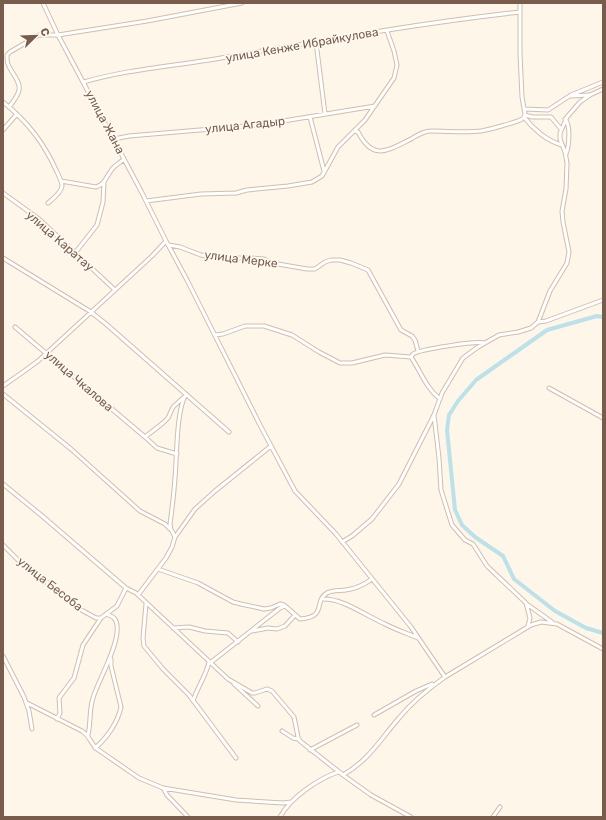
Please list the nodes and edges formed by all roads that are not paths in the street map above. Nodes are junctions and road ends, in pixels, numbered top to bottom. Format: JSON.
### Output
{"nodes":[{"id":1,"x":43,"y":3,"type":"edge"},
{"id":2,"x":242,"y":3,"type":"edge"},
{"id":3,"x":520,"y":3,"type":"edge"},
{"id":4,"x":520,"y":12,"type":"junction"},
{"id":5,"x":387,"y":31,"type":"junction"},
{"id":6,"x":58,"y":35,"type":"junction"},
{"id":7,"x":316,"y":42,"type":"junction"},
{"id":8,"x":5,"y":58,"type":"edge"},
{"id":9,"x":84,"y":82,"type":"junction"},
{"id":10,"x":603,"y":82,"type":"edge"},
{"id":11,"x":603,"y":89,"type":"edge"},
{"id":12,"x":590,"y":95,"type":"junction"},
{"id":13,"x":569,"y":97,"type":"junction"},
{"id":14,"x":3,"y":102,"type":"edge"},
{"id":15,"x":375,"y":106,"type":"junction"},
{"id":16,"x":9,"y":107,"type":"junction"},
{"id":17,"x":524,"y":109,"type":"junction"},
{"id":18,"x":548,"y":110,"type":"junction"},
{"id":19,"x":17,"y":114,"type":"junction"},
{"id":20,"x":326,"y":114,"type":"junction"},
{"id":21,"x":524,"y":116,"type":"junction"},
{"id":22,"x":310,"y":117,"type":"junction"},
{"id":23,"x":551,"y":118,"type":"junction"},
{"id":24,"x":566,"y":119,"type":"junction"},
{"id":25,"x":561,"y":129,"type":"junction"},
{"id":26,"x":3,"y":130,"type":"edge"},
{"id":27,"x":354,"y":131,"type":"junction"},
{"id":28,"x":114,"y":139,"type":"junction"},
{"id":29,"x":562,"y":145,"type":"junction"},
{"id":30,"x":566,"y":154,"type":"junction"},
{"id":31,"x":124,"y":159,"type":"junction"},
{"id":32,"x":324,"y":171,"type":"junction"},
{"id":33,"x":61,"y":180,"type":"junction"},
{"id":34,"x":104,"y":182,"type":"junction"},
{"id":35,"x":3,"y":193,"type":"edge"},
{"id":36,"x":146,"y":200,"type":"junction"},
{"id":37,"x":48,"y":203,"type":"dead end"},
{"id":38,"x":166,"y":241,"type":"junction"},
{"id":39,"x":169,"y":245,"type":"junction"},
{"id":40,"x":75,"y":253,"type":"junction"},
{"id":41,"x":3,"y":258,"type":"edge"},
{"id":42,"x":115,"y":290,"type":"junction"},
{"id":43,"x":603,"y":300,"type":"edge"},
{"id":44,"x":91,"y":312,"type":"junction"},
{"id":45,"x":538,"y":322,"type":"junction"},
{"id":46,"x":15,"y":327,"type":"dead end"},
{"id":47,"x":215,"y":334,"type":"junction"},
{"id":48,"x":485,"y":344,"type":"junction"},
{"id":49,"x":418,"y":351,"type":"junction"},
{"id":50,"x":46,"y":352,"type":"junction"},
{"id":51,"x":411,"y":357,"type":"junction"},
{"id":52,"x":3,"y":386,"type":"edge"},
{"id":53,"x":549,"y":388,"type":"dead end"},
{"id":54,"x":3,"y":394,"type":"edge"},
{"id":55,"x":186,"y":394,"type":"junction"},
{"id":56,"x":183,"y":398,"type":"junction"},
{"id":57,"x":440,"y":399,"type":"junction"},
{"id":58,"x":434,"y":415,"type":"junction"},
{"id":59,"x":603,"y":418,"type":"edge"},
{"id":60,"x":229,"y":432,"type":"dead end"},
{"id":61,"x":144,"y":436,"type":"junction"},
{"id":62,"x":271,"y":446,"type":"junction"},
{"id":63,"x":177,"y":454,"type":"junction"},
{"id":64,"x":3,"y":484,"type":"edge"},
{"id":65,"x":172,"y":531,"type":"junction"},
{"id":66,"x":175,"y":537,"type":"junction"},
{"id":67,"x":342,"y":542,"type":"junction"},
{"id":68,"x":3,"y":544,"type":"edge"},
{"id":69,"x":158,"y":568,"type":"junction"},
{"id":70,"x":372,"y":579,"type":"junction"},
{"id":71,"x":126,"y":588,"type":"junction"},
{"id":72,"x":138,"y":595,"type":"junction"},
{"id":73,"x":322,"y":599,"type":"junction"},
{"id":74,"x":146,"y":604,"type":"junction"},
{"id":75,"x":526,"y":604,"type":"junction"},
{"id":76,"x":285,"y":606,"type":"junction"},
{"id":77,"x":106,"y":614,"type":"junction"},
{"id":78,"x":296,"y":615,"type":"junction"},
{"id":79,"x":101,"y":618,"type":"junction"},
{"id":80,"x":554,"y":623,"type":"junction"},
{"id":81,"x":528,"y":626,"type":"junction"},
{"id":82,"x":173,"y":628,"type":"junction"},
{"id":83,"x":252,"y":631,"type":"junction"},
{"id":84,"x":419,"y":638,"type":"junction"},
{"id":85,"x":238,"y":642,"type":"junction"},
{"id":86,"x":603,"y":649,"type":"edge"},
{"id":87,"x":3,"y":656,"type":"edge"},
{"id":88,"x":111,"y":657,"type":"junction"},
{"id":89,"x":210,"y":662,"type":"junction"},
{"id":90,"x":445,"y":677,"type":"junction"},
{"id":91,"x":232,"y":681,"type":"junction"},
{"id":92,"x":438,"y":682,"type":"junction"},
{"id":93,"x":193,"y":701,"type":"junction"},
{"id":94,"x":27,"y":704,"type":"junction"},
{"id":95,"x":258,"y":706,"type":"dead end"},
{"id":96,"x":374,"y":715,"type":"dead end"},
{"id":97,"x":57,"y":718,"type":"junction"},
{"id":98,"x":358,"y":725,"type":"dead end"},
{"id":99,"x":32,"y":728,"type":"dead end"},
{"id":100,"x":282,"y":731,"type":"dead end"},
{"id":101,"x":88,"y":735,"type":"junction"},
{"id":102,"x":298,"y":739,"type":"junction"},
{"id":103,"x":95,"y":748,"type":"junction"},
{"id":104,"x":310,"y":750,"type":"junction"},
{"id":105,"x":236,"y":758,"type":"dead end"},
{"id":106,"x":338,"y":772,"type":"junction"},
{"id":107,"x":343,"y":775,"type":"junction"},
{"id":108,"x":163,"y":788,"type":"junction"},
{"id":109,"x":291,"y":802,"type":"junction"},
{"id":110,"x":500,"y":807,"type":"dead end"},
{"id":111,"x":188,"y":817,"type":"edge"},
{"id":112,"x":280,"y":817,"type":"edge"},
{"id":113,"x":411,"y":817,"type":"edge"},
{"id":114,"x":493,"y":817,"type":"edge"}],
"edges":[{"from":1,"to":6,"type":"street","name":"улица Жана"},
{"from":2,"to":6,"type":"street"},
{"from":3,"to":4,"type":"street"},
{"from":4,"to":5,"type":"street","name":"улица Кенже Ибрайкулова"},
{"from":4,"to":17,"type":"street"},
{"from":5,"to":7,"type":"street","name":"улица Кенже Ибрайкулова"},
{"from":5,"to":15,"type":"street"},
{"from":6,"to":8,"type":"street"},
{"from":6,"to":9,"type":"street","name":"улица Жана"},
{"from":7,"to":9,"type":"street","name":"улица Кенже Ибрайкулова"},
{"from":7,"to":20,"type":"street"},
{"from":8,"to":16,"type":"street"},
{"from":9,"to":28,"type":"street","name":"улица Жана"},
{"from":10,"to":13,"type":"street"},
{"from":11,"to":12,"type":"street"},
{"from":12,"to":13,"type":"street"},
{"from":12,"to":24,"type":"street"},
{"from":13,"to":18,"type":"street"},
{"from":14,"to":16,"type":"street"},
{"from":15,"to":20,"type":"street","name":"улица Агадыр"},
{"from":15,"to":27,"type":"street"},
{"from":16,"to":19,"type":"street"},
{"from":17,"to":18,"type":"street"},
{"from":17,"to":21,"type":"street"},
{"from":18,"to":23,"type":"street"},
{"from":19,"to":26,"type":"street"},
{"from":19,"to":33,"type":"street"},
{"from":20,"to":22,"type":"street","name":"улица Агадыр"},
{"from":21,"to":23,"type":"street"},
{"from":21,"to":27,"type":"street"},
{"from":21,"to":29,"type":"street"},
{"from":22,"to":28,"type":"street","name":"улица Агадыр"},
{"from":22,"to":32,"type":"street"},
{"from":23,"to":25,"type":"street"},
{"from":24,"to":25,"type":"street"},
{"from":24,"to":30,"type":"street"},
{"from":25,"to":29,"type":"street"},
{"from":27,"to":32,"type":"street"},
{"from":28,"to":31,"type":"street","name":"улица Жана"},
{"from":29,"to":30,"type":"street"},
{"from":30,"to":45,"type":"street"},
{"from":31,"to":34,"type":"street"},
{"from":31,"to":36,"type":"street","name":"улица Жана"},
{"from":32,"to":36,"type":"street"},
{"from":33,"to":34,"type":"street"},
{"from":33,"to":37,"type":"street"},
{"from":34,"to":40,"type":"street"},
{"from":35,"to":40,"type":"street","name":"улица Каратау"},
{"from":36,"to":38,"type":"street","name":"улица Жана"},
{"from":38,"to":39,"type":"street","name":"улица Жана"},
{"from":38,"to":42,"type":"street"},
{"from":39,"to":47,"type":"street","name":"улица Жана"},
{"from":39,"to":49,"type":"street","name":"улица Мерке"},
{"from":40,"to":42,"type":"street","name":"улица Каратау"},
{"from":41,"to":44,"type":"street"},
{"from":42,"to":44,"type":"street"},
{"from":43,"to":45,"type":"street"},
{"from":44,"to":50,"type":"street"},
{"from":44,"to":55,"type":"street"},
{"from":45,"to":48,"type":"street"},
{"from":46,"to":50,"type":"street","name":"улица Чкалова"},
{"from":47,"to":51,"type":"street"},
{"from":47,"to":62,"type":"street","name":"улица Жана"},
{"from":48,"to":49,"type":"street"},
{"from":48,"to":57,"type":"street"},
{"from":49,"to":51,"type":"street"},
{"from":50,"to":52,"type":"street"},
{"from":50,"to":61,"type":"street","name":"улица Чкалова"},
{"from":51,"to":57,"type":"street"},
{"from":53,"to":59,"type":"street"},
{"from":54,"to":65,"type":"street"},
{"from":55,"to":56,"type":"street"},
{"from":55,"to":60,"type":"street"},
{"from":56,"to":61,"type":"street"},
{"from":56,"to":63,"type":"street"},
{"from":57,"to":58,"type":"street"},
{"from":58,"to":67,"type":"street"},
{"from":58,"to":75,"type":"street"},
{"from":61,"to":63,"type":"street","name":"улица Чкалова"},
{"from":62,"to":66,"type":"street"},
{"from":62,"to":67,"type":"street","name":"улица Жана"},
{"from":63,"to":65,"type":"street"},
{"from":64,"to":71,"type":"street"},
{"from":65,"to":66,"type":"street"},
{"from":66,"to":69,"type":"street"},
{"from":67,"to":70,"type":"street","name":"улица Жана"},
{"from":68,"to":79,"type":"street","name":"улица Бесоба"},
{"from":69,"to":72,"type":"street"},
{"from":69,"to":76,"type":"street"},
{"from":70,"to":73,"type":"street"},
{"from":70,"to":84,"type":"street","name":"улица Жана"},
{"from":71,"to":72,"type":"street"},
{"from":71,"to":77,"type":"street"},
{"from":72,"to":74,"type":"street"},
{"from":73,"to":78,"type":"street"},
{"from":73,"to":84,"type":"street"},
{"from":74,"to":82,"type":"street"},
{"from":74,"to":93,"type":"street"},
{"from":75,"to":80,"type":"street"},
{"from":75,"to":81,"type":"street"},
{"from":76,"to":78,"type":"street"},
{"from":76,"to":83,"type":"street"},
{"from":77,"to":79,"type":"street"},
{"from":77,"to":88,"type":"street"},
{"from":78,"to":83,"type":"street"},
{"from":79,"to":97,"type":"street"},
{"from":80,"to":81,"type":"street"},
{"from":80,"to":86,"type":"street"},
{"from":81,"to":90,"type":"street"},
{"from":82,"to":85,"type":"street"},
{"from":82,"to":89,"type":"street"},
{"from":83,"to":85,"type":"street"},
{"from":84,"to":90,"type":"street","name":"улица Жана"},
{"from":85,"to":89,"type":"street"},
{"from":87,"to":94,"type":"street"},
{"from":88,"to":101,"type":"street"},
{"from":88,"to":103,"type":"street"},
{"from":89,"to":91,"type":"street"},
{"from":89,"to":93,"type":"street"},
{"from":90,"to":92,"type":"street"},
{"from":91,"to":95,"type":"street"},
{"from":91,"to":102,"type":"street"},
{"from":92,"to":96,"type":"street"},
{"from":92,"to":107,"type":"street"},
{"from":93,"to":105,"type":"street"},
{"from":94,"to":97,"type":"street"},
{"from":94,"to":99,"type":"street"},
{"from":97,"to":101,"type":"street"},
{"from":98,"to":104,"type":"street"},
{"from":100,"to":102,"type":"street"},
{"from":101,"to":103,"type":"street"},
{"from":102,"to":104,"type":"street"},
{"from":103,"to":108,"type":"street"},
{"from":104,"to":106,"type":"street"},
{"from":106,"to":107,"type":"street"},
{"from":106,"to":109,"type":"street"},
{"from":107,"to":113,"type":"street"},
{"from":108,"to":109,"type":"street"},
{"from":108,"to":111,"type":"street"},
{"from":109,"to":112,"type":"street"},
{"from":110,"to":114,"type":"street"}]}
